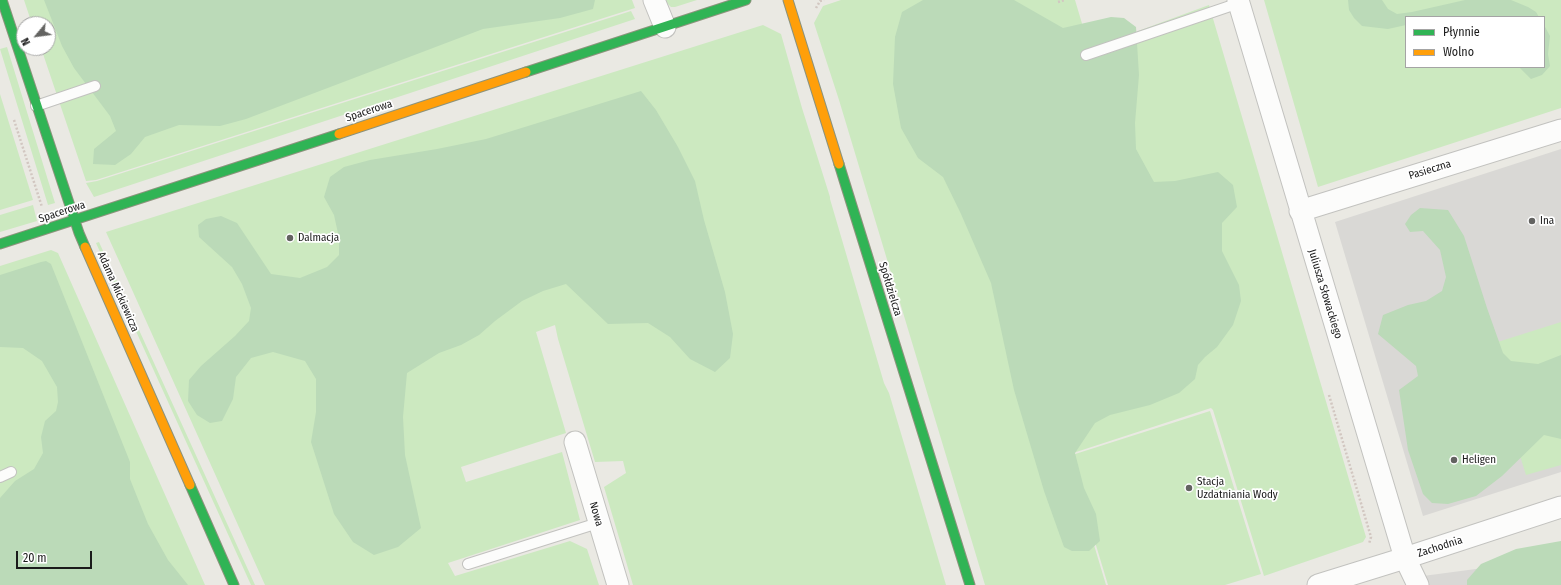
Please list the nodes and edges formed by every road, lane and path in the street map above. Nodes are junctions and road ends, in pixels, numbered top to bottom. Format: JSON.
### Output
{"nodes":[{"id":1,"x":2,"y":0,"type":"edge"},
{"id":2,"x":654,"y":0,"type":"edge"},
{"id":3,"x":746,"y":0,"type":"edge"},
{"id":4,"x":788,"y":0,"type":"edge"},
{"id":5,"x":1065,"y":0,"type":"edge"},
{"id":6,"x":1058,"y":2,"type":"dead end"},
{"id":7,"x":1238,"y":2,"type":"edge"},
{"id":8,"x":665,"y":26,"type":"junction"},
{"id":9,"x":1086,"y":55,"type":"dead end"},
{"id":10,"x":95,"y":86,"type":"dead end"},
{"id":11,"x":36,"y":106,"type":"junction"},
{"id":12,"x":12,"y":112,"type":"dead end"},
{"id":13,"x":1561,"y":130,"type":"edge"},
{"id":14,"x":1300,"y":211,"type":"junction"},
{"id":15,"x":74,"y":221,"type":"junction"},
{"id":16,"x":49,"y":229,"type":"junction"},
{"id":17,"x":0,"y":244,"type":"edge"},
{"id":18,"x":575,"y":442,"type":"dead end"},
{"id":19,"x":11,"y":472,"type":"dead end"},
{"id":20,"x":0,"y":477,"type":"edge"},
{"id":21,"x":1561,"y":507,"type":"edge"},
{"id":22,"x":598,"y":523,"type":"junction"},
{"id":23,"x":1404,"y":558,"type":"junction"},
{"id":24,"x":468,"y":564,"type":"dead end"},
{"id":25,"x":234,"y":585,"type":"edge"},
{"id":26,"x":618,"y":585,"type":"edge"},
{"id":27,"x":970,"y":585,"type":"edge"},
{"id":28,"x":1318,"y":585,"type":"edge"},
{"id":29,"x":1418,"y":585,"type":"edge"}],
"edges":[{"from":1,"to":11,"type":"street","name":"Adama Mickiewicza"},
{"from":2,"to":8,"type":"street"},
{"from":3,"to":8,"type":"street","name":"Spacerowa"},
{"from":4,"to":27,"type":"street","name":"Spółdzielcza"},
{"from":5,"to":6,"type":"path"},
{"from":7,"to":9,"type":"lane"},
{"from":7,"to":14,"type":"street","name":"Juliusza Słowackiego"},
{"from":8,"to":15,"type":"street","name":"Spacerowa"},
{"from":10,"to":11,"type":"lane"},
{"from":11,"to":15,"type":"street","name":"Adama Mickiewicza"},
{"from":12,"to":16,"type":"path"},
{"from":13,"to":14,"type":"street","name":"Pasieczna"},
{"from":14,"to":23,"type":"street","name":"Juliusza Słowackiego"},
{"from":15,"to":16,"type":"street","name":"Spacerowa"},
{"from":15,"to":25,"type":"street","name":"Adama Mickiewicza"},
{"from":16,"to":17,"type":"street","name":"Spacerowa"},
{"from":18,"to":22,"type":"street","name":"Nowa"},
{"from":19,"to":20,"type":"lane"},
{"from":21,"to":23,"type":"street","name":"Zachodnia"},
{"from":22,"to":24,"type":"lane"},
{"from":22,"to":26,"type":"street","name":"Nowa"},
{"from":23,"to":28,"type":"street","name":"Zachodnia"},
{"from":23,"to":29,"type":"street","name":"Juliusza Słowackiego"}]}
